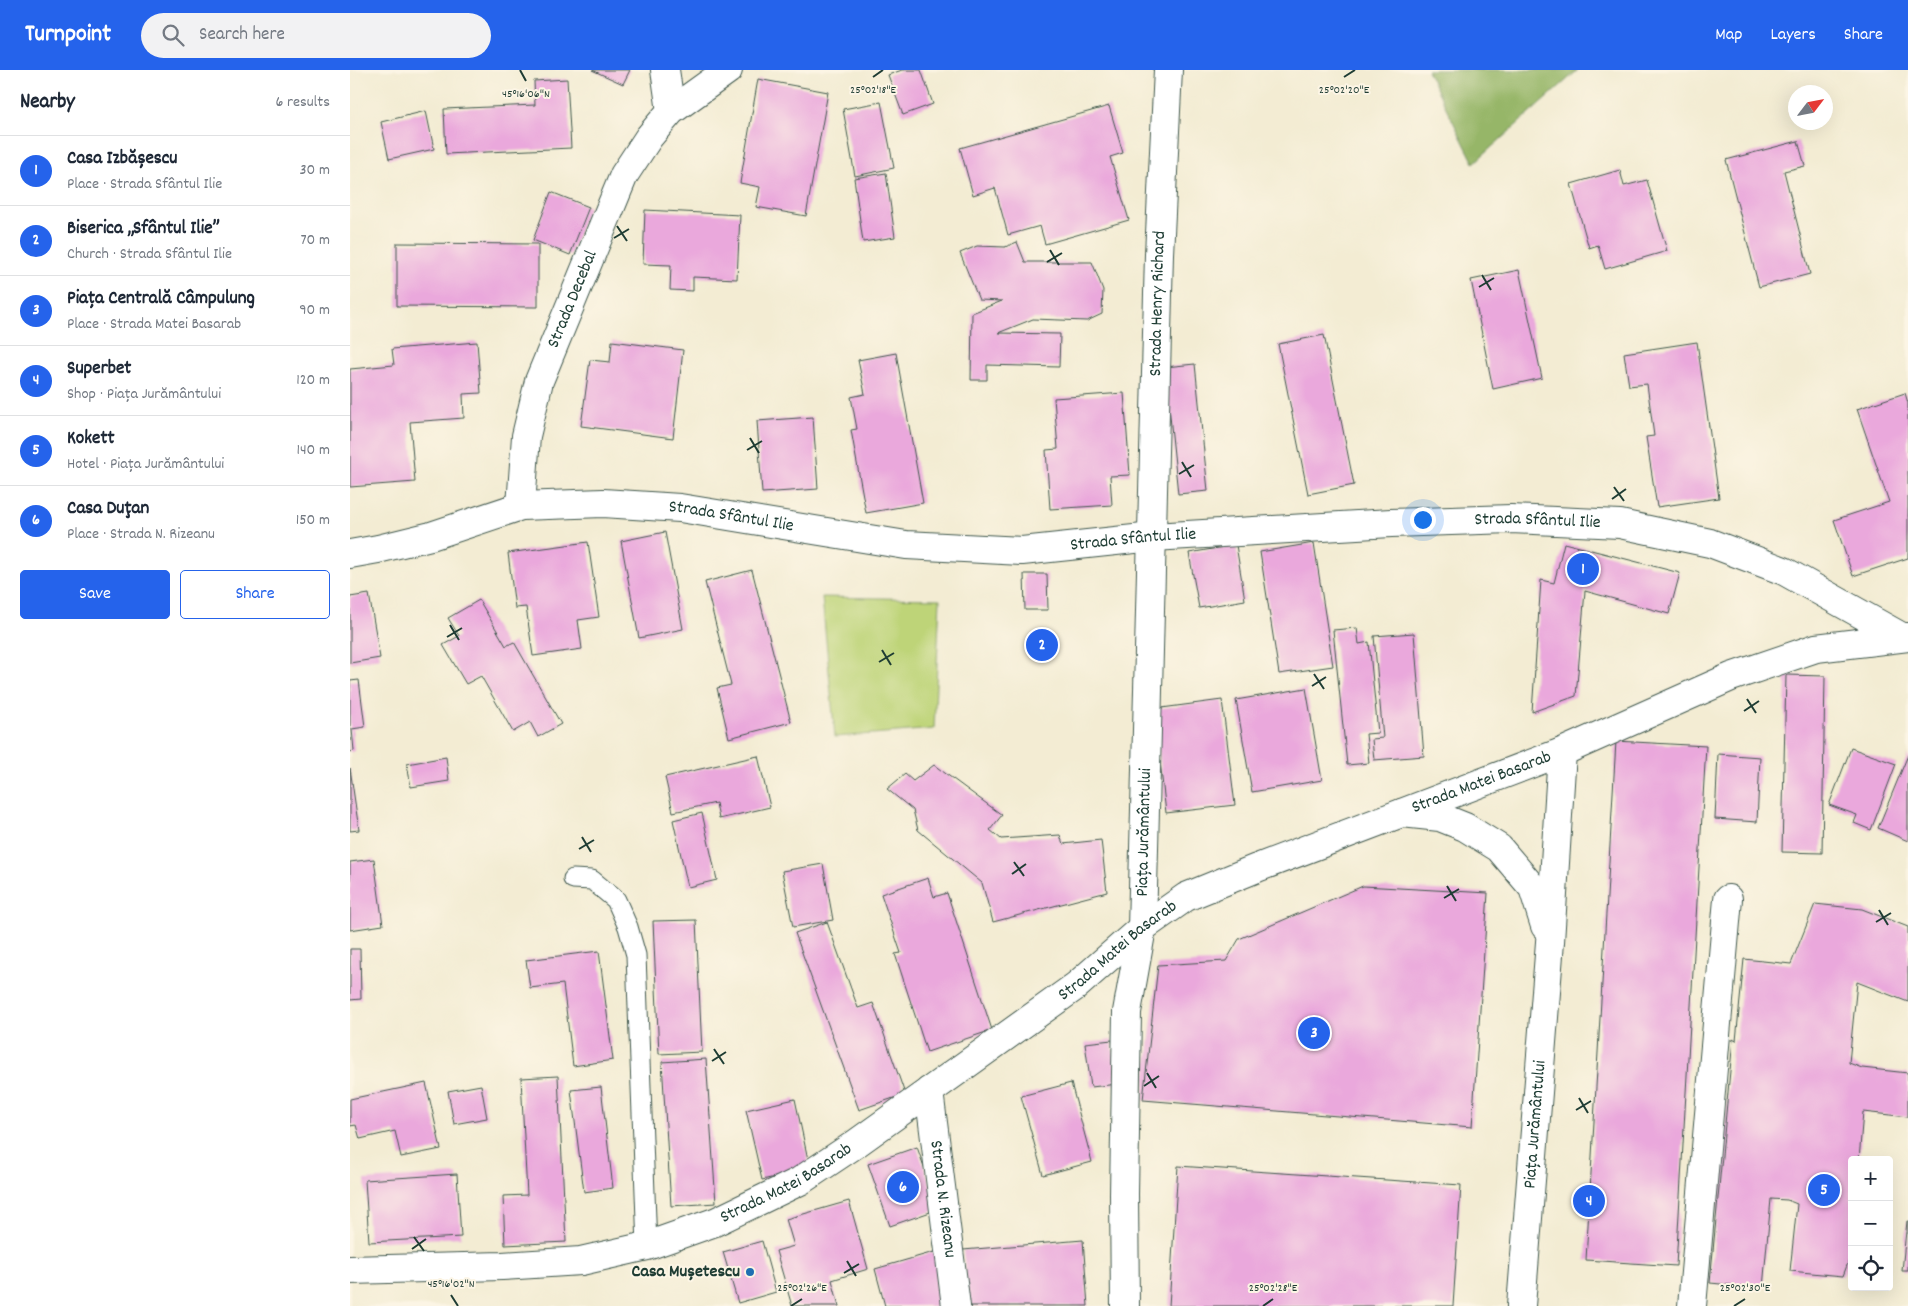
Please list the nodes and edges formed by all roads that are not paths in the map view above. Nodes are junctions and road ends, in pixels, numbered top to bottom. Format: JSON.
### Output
{"nodes":[{"id":1,"x":665,"y":70,"type":"edge"},
{"id":2,"x":728,"y":70,"type":"edge"},
{"id":3,"x":1168,"y":70,"type":"edge"},
{"id":4,"x":671,"y":111,"type":"junction"},
{"id":5,"x":521,"y":506,"type":"junction"},
{"id":6,"x":1153,"y":537,"type":"junction"},
{"id":7,"x":350,"y":554,"type":"edge"},
{"id":8,"x":1905,"y":637,"type":"edge"},
{"id":9,"x":1562,"y":752,"type":"junction"},
{"id":10,"x":1402,"y":813,"type":"junction"},
{"id":11,"x":573,"y":879,"type":"dead end"},
{"id":12,"x":1728,"y":899,"type":"dead end"},
{"id":13,"x":1142,"y":928,"type":"junction"},
{"id":14,"x":1550,"y":942,"type":"junction"},
{"id":15,"x":929,"y":1091,"type":"junction"},
{"id":16,"x":647,"y":1246,"type":"junction"},
{"id":17,"x":350,"y":1270,"type":"edge"},
{"id":18,"x":956,"y":1306,"type":"edge"},
{"id":19,"x":1125,"y":1306,"type":"edge"},
{"id":20,"x":1521,"y":1306,"type":"edge"},
{"id":21,"x":1692,"y":1306,"type":"edge"}],
"edges":[{"from":1,"to":4,"type":"street"},
{"from":2,"to":4,"type":"street","name":"Strada Decebal"},
{"from":3,"to":6,"type":"street","name":"Strada Henry Richard"},
{"from":4,"to":5,"type":"street","name":"Strada Decebal"},
{"from":5,"to":6,"type":"street","name":"Strada Sfântul Ilie"},
{"from":5,"to":7,"type":"street","name":"Strada Sfântul Ilie"},
{"from":6,"to":8,"type":"street","name":"Strada Sfântul Ilie"},
{"from":6,"to":13,"type":"street","name":"Piața Jurământului"},
{"from":8,"to":9,"type":"street","name":"Strada Matei Basarab"},
{"from":9,"to":10,"type":"street","name":"Strada Matei Basarab"},
{"from":9,"to":14,"type":"street","name":"Piața Jurământului"},
{"from":10,"to":13,"type":"street","name":"Strada Matei Basarab"},
{"from":10,"to":14,"type":"street","name":"Piața Jurământului"},
{"from":11,"to":16,"type":"lane"},
{"from":12,"to":21,"type":"street"},
{"from":13,"to":15,"type":"street","name":"Strada Matei Basarab"},
{"from":13,"to":19,"type":"street","name":"Piața Jurământului"},
{"from":14,"to":20,"type":"street","name":"Piața Jurământului"},
{"from":15,"to":16,"type":"street","name":"Strada Matei Basarab"},
{"from":15,"to":18,"type":"street","name":"Strada N. Rizeanu"},
{"from":16,"to":17,"type":"street","name":"Strada Matei Basarab"}]}
